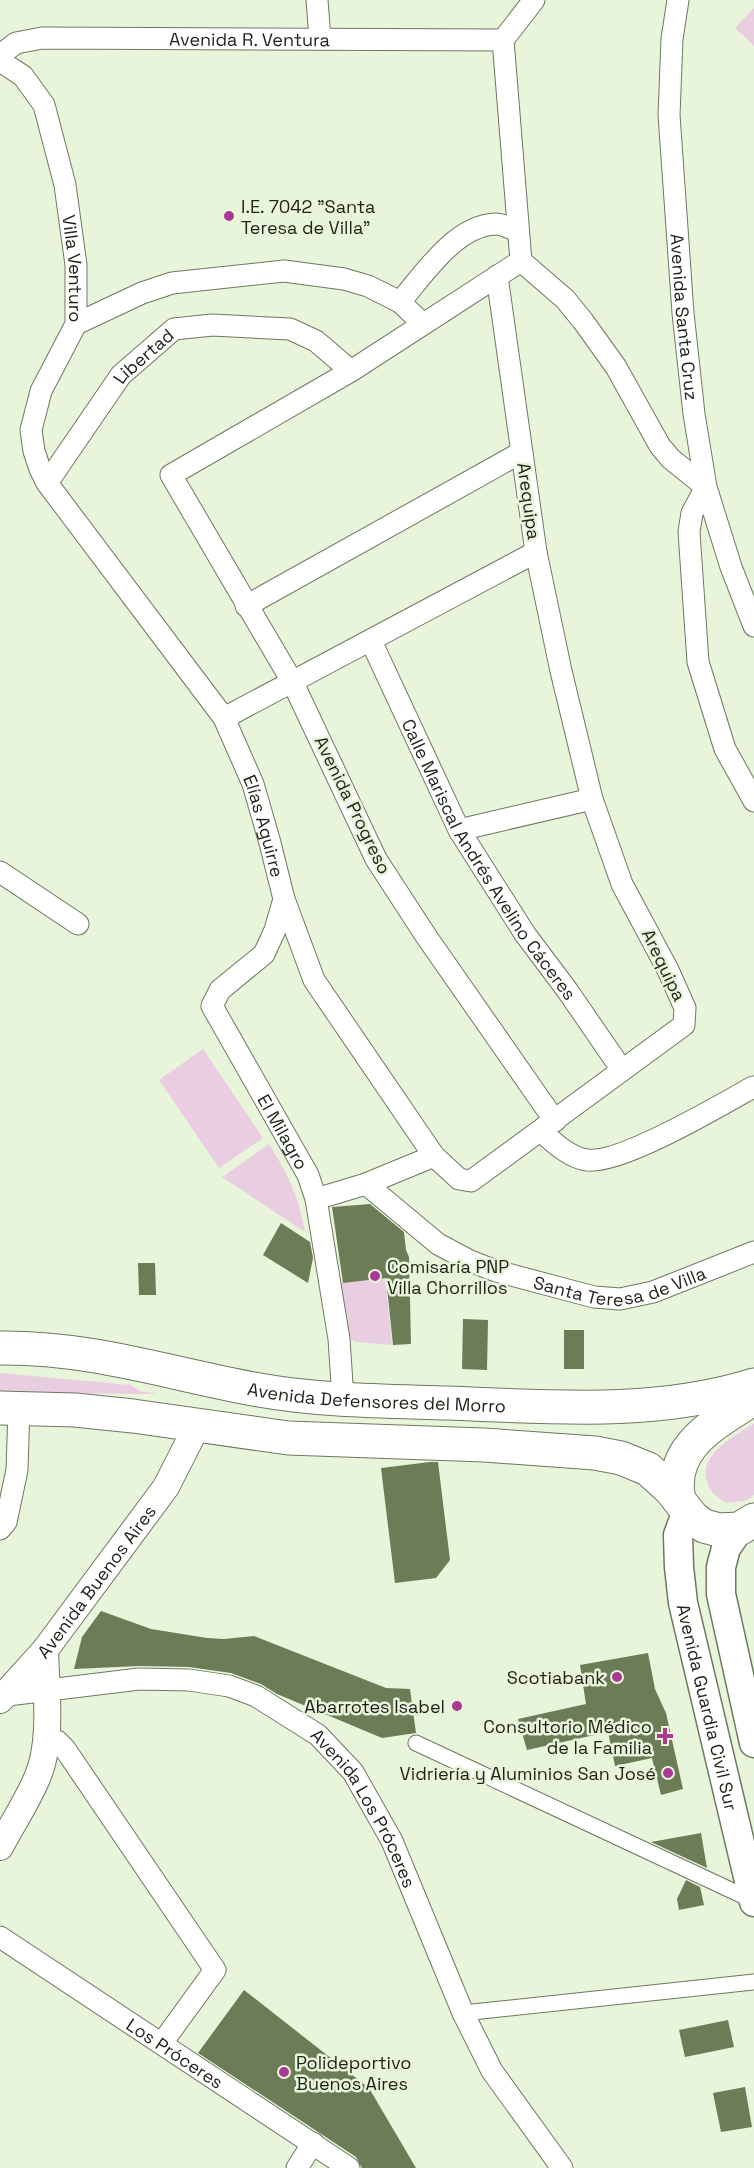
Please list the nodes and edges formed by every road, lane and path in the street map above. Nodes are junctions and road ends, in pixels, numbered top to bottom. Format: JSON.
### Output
{"nodes":[{"id":1,"x":317,"y":0,"type":"edge"},
{"id":2,"x":534,"y":0,"type":"edge"},
{"id":3,"x":678,"y":0,"type":"edge"},
{"id":4,"x":320,"y":39,"type":"junction"},
{"id":5,"x":503,"y":40,"type":"junction"},
{"id":6,"x":0,"y":55,"type":"edge"},
{"id":7,"x":0,"y":61,"type":"edge"},
{"id":8,"x":517,"y":231,"type":"junction"},
{"id":9,"x":520,"y":261,"type":"junction"},
{"id":10,"x":497,"y":276,"type":"junction"},
{"id":11,"x":400,"y":302,"type":"junction"},
{"id":12,"x":422,"y":323,"type":"junction"},
{"id":13,"x":76,"y":324,"type":"junction"},
{"id":14,"x":351,"y":371,"type":"junction"},
{"id":15,"x":522,"y":452,"type":"junction"},
{"id":16,"x":47,"y":483,"type":"junction"},
{"id":17,"x":706,"y":487,"type":"junction"},
{"id":18,"x":536,"y":552,"type":"junction"},
{"id":19,"x":246,"y":606,"type":"junction"},
{"id":20,"x":754,"y":626,"type":"edge"},
{"id":21,"x":371,"y":641,"type":"junction"},
{"id":22,"x":293,"y":683,"type":"junction"},
{"id":23,"x":224,"y":718,"type":"junction"},
{"id":24,"x":592,"y":799,"type":"junction"},
{"id":25,"x":754,"y":801,"type":"edge"},
{"id":26,"x":459,"y":830,"type":"junction"},
{"id":27,"x":0,"y":872,"type":"edge"},
{"id":28,"x":284,"y":899,"type":"junction"},
{"id":29,"x":78,"y":924,"type":"dead end"},
{"id":30,"x":622,"y":1070,"type":"junction"},
{"id":31,"x":753,"y":1087,"type":"edge"},
{"id":32,"x":548,"y":1126,"type":"junction"},
{"id":33,"x":434,"y":1156,"type":"junction"},
{"id":34,"x":366,"y":1184,"type":"junction"},
{"id":35,"x":316,"y":1199,"type":"junction"},
{"id":36,"x":754,"y":1252,"type":"edge"},
{"id":37,"x":0,"y":1348,"type":"edge"},
{"id":38,"x":754,"y":1385,"type":"edge"},
{"id":39,"x":754,"y":1398,"type":"edge"},
{"id":40,"x":343,"y":1399,"type":"junction"},
{"id":41,"x":9,"y":1408,"type":"edge"},
{"id":42,"x":197,"y":1426,"type":"junction"},
{"id":43,"x":683,"y":1505,"type":"junction"},
{"id":44,"x":747,"y":1524,"type":"edge"},
{"id":45,"x":0,"y":1529,"type":"edge"},
{"id":46,"x":45,"y":1650,"type":"junction"},
{"id":47,"x":46,"y":1689,"type":"junction"},
{"id":48,"x":2,"y":1696,"type":"edge"},
{"id":49,"x":46,"y":1737,"type":"junction"},
{"id":50,"x":416,"y":1743,"type":"dead end"},
{"id":51,"x":754,"y":1743,"type":"edge"},
{"id":52,"x":0,"y":1847,"type":"edge"},
{"id":53,"x":754,"y":1901,"type":"edge"},
{"id":54,"x":0,"y":1937,"type":"edge"},
{"id":55,"x":754,"y":1982,"type":"edge"},
{"id":56,"x":463,"y":2013,"type":"junction"},
{"id":57,"x":162,"y":2043,"type":"junction"},
{"id":58,"x":313,"y":2143,"type":"junction"},
{"id":59,"x":297,"y":2168,"type":"edge"},
{"id":60,"x":349,"y":2168,"type":"edge"},
{"id":61,"x":562,"y":2168,"type":"edge"}],
"edges":[{"from":1,"to":4,"type":"street"},
{"from":2,"to":5,"type":"street"},
{"from":3,"to":17,"type":"street","name":"Avenida Santa Cruz"},
{"from":4,"to":5,"type":"street","name":"Avenida R. Ventura"},
{"from":4,"to":6,"type":"street","name":"Avenida R. Ventura"},
{"from":5,"to":8,"type":"street"},
{"from":7,"to":13,"type":"street","name":"Villa Venturo"},
{"from":8,"to":9,"type":"street"},
{"from":8,"to":11,"type":"street"},
{"from":9,"to":10,"type":"street"},
{"from":9,"to":17,"type":"street"},
{"from":10,"to":12,"type":"street"},
{"from":10,"to":15,"type":"street","name":"Arequipa"},
{"from":11,"to":12,"type":"street"},
{"from":11,"to":13,"type":"street"},
{"from":12,"to":14,"type":"street"},
{"from":13,"to":16,"type":"street","name":"Villa Venturo"},
{"from":14,"to":16,"type":"street","name":"Libertad"},
{"from":14,"to":19,"type":"street","name":"Avenida Progreso"},
{"from":15,"to":18,"type":"street","name":"Arequipa"},
{"from":15,"to":19,"type":"street"},
{"from":16,"to":23,"type":"street","name":"Elías Aguirre"},
{"from":17,"to":20,"type":"street","name":"Avenida Santa Cruz"},
{"from":17,"to":25,"type":"street"},
{"from":18,"to":21,"type":"street"},
{"from":18,"to":24,"type":"street","name":"Arequipa"},
{"from":19,"to":22,"type":"street","name":"Avenida Progreso"},
{"from":21,"to":22,"type":"street"},
{"from":21,"to":26,"type":"street","name":"Calle Mariscal Andrés Avelino Cáceres"},
{"from":22,"to":23,"type":"street"},
{"from":22,"to":32,"type":"street","name":"Avenida Progreso"},
{"from":23,"to":28,"type":"street","name":"Elías Aguirre"},
{"from":24,"to":26,"type":"street"},
{"from":24,"to":30,"type":"street","name":"Arequipa"},
{"from":26,"to":30,"type":"street","name":"Calle Mariscal Andrés Avelino Cáceres"},
{"from":27,"to":29,"type":"street"},
{"from":28,"to":33,"type":"street","name":"Elías Aguirre"},
{"from":28,"to":35,"type":"street","name":"El Milagro"},
{"from":30,"to":32,"type":"street"},
{"from":31,"to":32,"type":"street","name":"Avenida Progreso"},
{"from":32,"to":33,"type":"street","name":"Elías Aguirre"},
{"from":33,"to":34,"type":"street"},
{"from":34,"to":35,"type":"street"},
{"from":34,"to":36,"type":"street","name":"Santa Teresa de Villa"},
{"from":35,"to":40,"type":"street","name":"El Milagro"},
{"from":37,"to":40,"type":"main road","name":"Avenida Defensores del Morro"},
{"from":38,"to":40,"type":"main road","name":"Avenida Defensores del Morro"},
{"from":39,"to":43,"type":"main road"},
{"from":41,"to":42,"type":"main road"},
{"from":41,"to":45,"type":"street"},
{"from":42,"to":43,"type":"main road"},
{"from":42,"to":46,"type":"street","name":"Avenida Buenos Aires"},
{"from":43,"to":44,"type":"main road"},
{"from":43,"to":53,"type":"main road","name":"Avenida Guardia Civil Sur"},
{"from":44,"to":51,"type":"main road","name":"Avenida Guardia Civil Sur"},
{"from":46,"to":47,"type":"street","name":"Avenida Buenos Aires"},
{"from":46,"to":48,"type":"street"},
{"from":47,"to":48,"type":"street","name":"Avenida Los Próceres"},
{"from":47,"to":49,"type":"street","name":"Avenida Buenos Aires"},
{"from":47,"to":56,"type":"street","name":"Avenida Los Próceres"},
{"from":49,"to":52,"type":"street","name":"Avenida Buenos Aires"},
{"from":49,"to":57,"type":"street"},
{"from":50,"to":53,"type":"street"},
{"from":54,"to":57,"type":"street","name":"Los Próceres"},
{"from":55,"to":56,"type":"street"},
{"from":56,"to":61,"type":"street","name":"Avenida Los Próceres"},
{"from":57,"to":58,"type":"street","name":"Los Próceres"},
{"from":58,"to":59,"type":"street"},
{"from":58,"to":60,"type":"street","name":"Los Próceres"}]}
